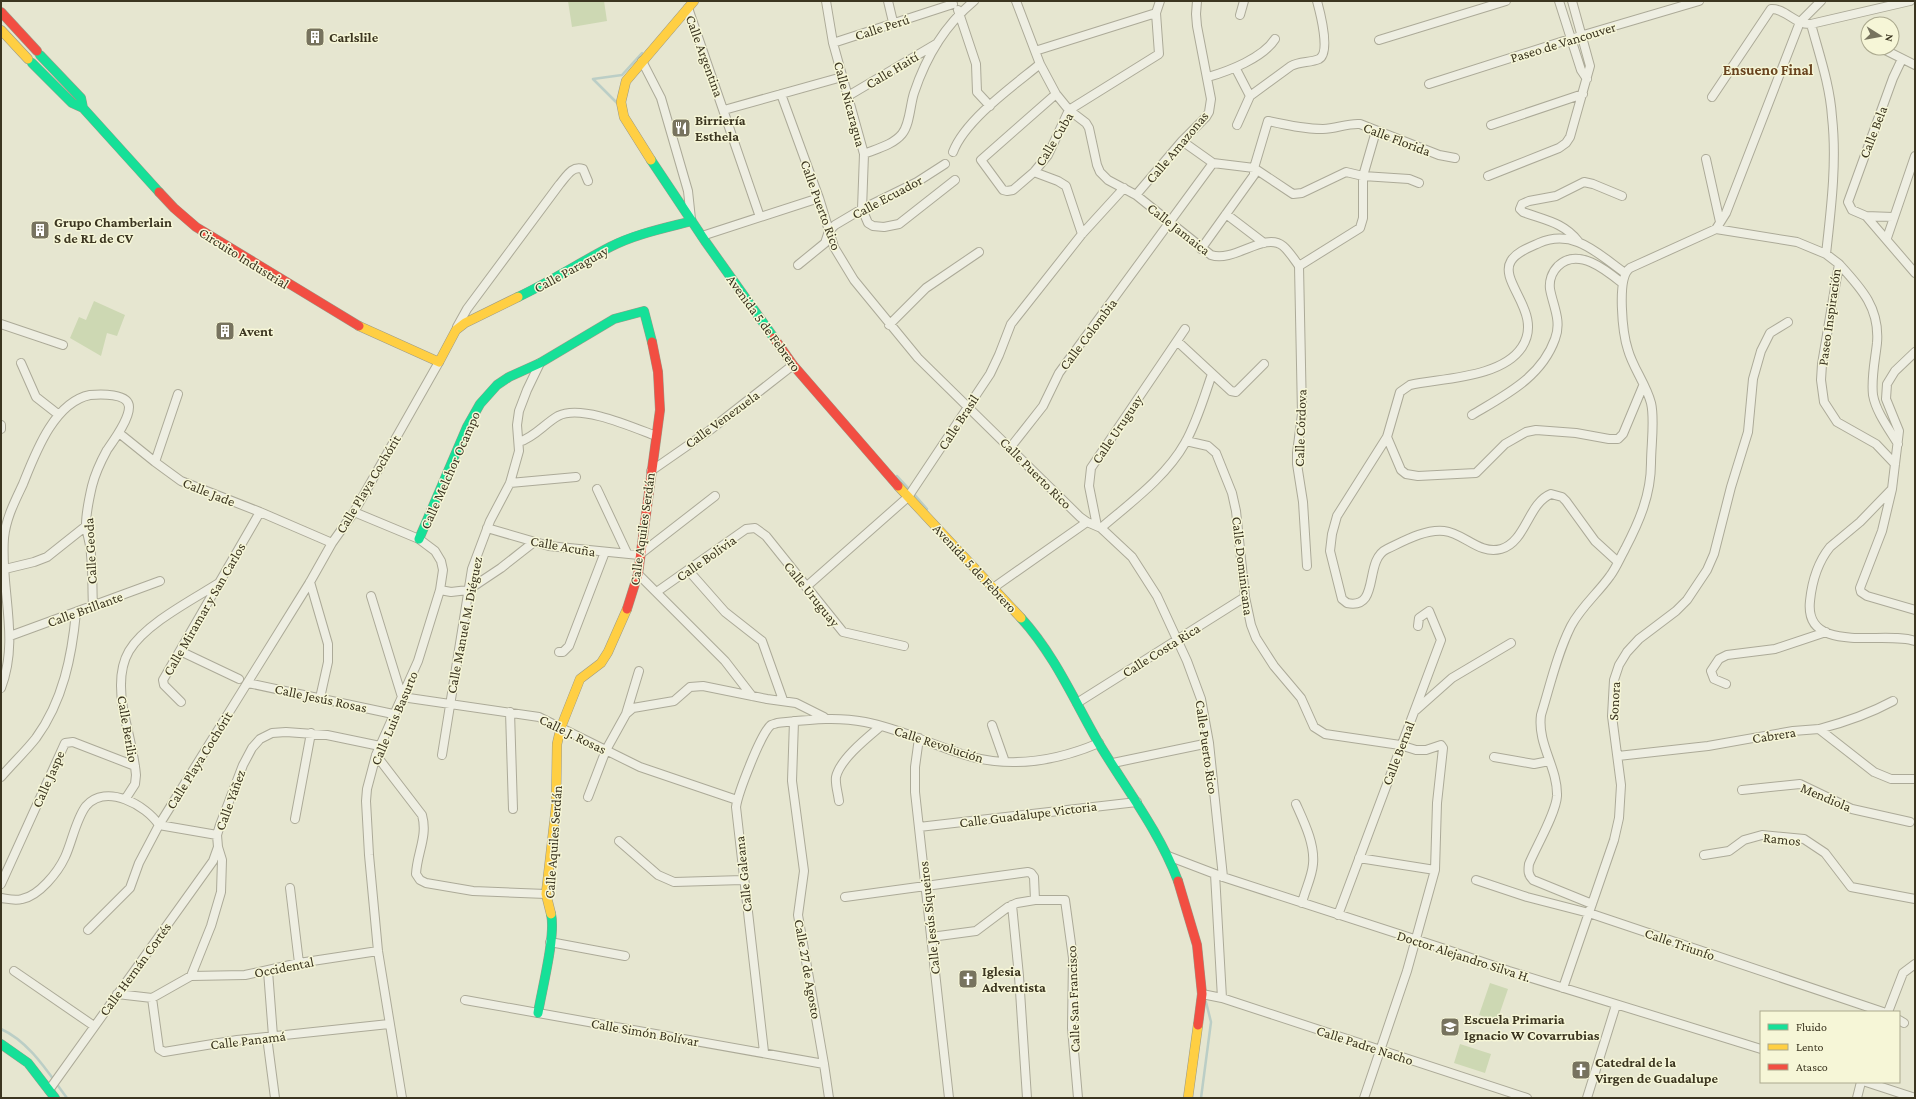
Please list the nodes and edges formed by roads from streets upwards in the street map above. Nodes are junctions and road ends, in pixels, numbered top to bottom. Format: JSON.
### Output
{"nodes":[{"id":1,"x":694,"y":1,"type":"edge"},
{"id":2,"x":826,"y":1,"type":"edge"},
{"id":3,"x":888,"y":1,"type":"edge"},
{"id":4,"x":974,"y":1,"type":"edge"},
{"id":5,"x":1016,"y":1,"type":"edge"},
{"id":6,"x":1160,"y":1,"type":"edge"},
{"id":7,"x":1198,"y":1,"type":"edge"},
{"id":8,"x":1244,"y":1,"type":"edge"},
{"id":9,"x":1317,"y":1,"type":"edge"},
{"id":10,"x":1506,"y":1,"type":"edge"},
{"id":11,"x":1559,"y":1,"type":"edge"},
{"id":12,"x":1572,"y":1,"type":"edge"},
{"id":13,"x":1699,"y":1,"type":"edge"},
{"id":14,"x":1821,"y":1,"type":"edge"},
{"id":15,"x":1910,"y":1,"type":"edge"},
{"id":16,"x":953,"y":2,"type":"edge"},
{"id":17,"x":688,"y":8,"type":"junction"},
{"id":18,"x":1,"y":12,"type":"edge"},
{"id":19,"x":959,"y":13,"type":"junction"},
{"id":20,"x":1156,"y":13,"type":"junction"},
{"id":21,"x":1240,"y":15,"type":"dead end"},
{"id":22,"x":894,"y":22,"type":"junction"},
{"id":23,"x":1805,"y":23,"type":"junction"},
{"id":24,"x":1,"y":30,"type":"edge"},
{"id":25,"x":1583,"y":35,"type":"junction"},
{"id":26,"x":1570,"y":38,"type":"junction"},
{"id":27,"x":1275,"y":39,"type":"dead end"},
{"id":28,"x":1378,"y":40,"type":"dead end"},
{"id":29,"x":833,"y":43,"type":"junction"},
{"id":30,"x":936,"y":43,"type":"junction"},
{"id":31,"x":1035,"y":51,"type":"junction"},
{"id":32,"x":1896,"y":56,"type":"edge"},
{"id":33,"x":1902,"y":59,"type":"junction"},
{"id":34,"x":642,"y":61,"type":"junction"},
{"id":35,"x":1040,"y":64,"type":"junction"},
{"id":36,"x":1915,"y":65,"type":"edge"},
{"id":37,"x":1236,"y":68,"type":"junction"},
{"id":38,"x":842,"y":77,"type":"junction"},
{"id":39,"x":1208,"y":77,"type":"junction"},
{"id":40,"x":1587,"y":79,"type":"junction"},
{"id":41,"x":1429,"y":84,"type":"dead end"},
{"id":42,"x":781,"y":94,"type":"junction"},
{"id":43,"x":1056,"y":94,"type":"junction"},
{"id":44,"x":1583,"y":94,"type":"junction"},
{"id":45,"x":848,"y":96,"type":"junction"},
{"id":46,"x":1250,"y":96,"type":"junction"},
{"id":47,"x":1712,"y":96,"type":"dead end"},
{"id":48,"x":990,"y":106,"type":"junction"},
{"id":49,"x":84,"y":108,"type":"junction"},
{"id":50,"x":724,"y":110,"type":"junction"},
{"id":51,"x":1070,"y":110,"type":"junction"},
{"id":52,"x":1237,"y":125,"type":"dead end"},
{"id":53,"x":1491,"y":126,"type":"dead end"},
{"id":54,"x":1376,"y":130,"type":"junction"},
{"id":55,"x":1182,"y":141,"type":"junction"},
{"id":56,"x":953,"y":152,"type":"dead end"},
{"id":57,"x":864,"y":154,"type":"junction"},
{"id":58,"x":1915,"y":156,"type":"edge"},
{"id":59,"x":1455,"y":158,"type":"dead end"},
{"id":60,"x":1706,"y":159,"type":"dead end"},
{"id":61,"x":1213,"y":163,"type":"junction"},
{"id":62,"x":945,"y":164,"type":"dead end"},
{"id":63,"x":1254,"y":168,"type":"junction"},
{"id":64,"x":1034,"y":172,"type":"junction"},
{"id":65,"x":1362,"y":176,"type":"junction"},
{"id":66,"x":1488,"y":176,"type":"dead end"},
{"id":67,"x":955,"y":180,"type":"dead end"},
{"id":68,"x":588,"y":181,"type":"dead end"},
{"id":69,"x":1419,"y":183,"type":"dead end"},
{"id":70,"x":1124,"y":188,"type":"junction"},
{"id":71,"x":1136,"y":196,"type":"junction"},
{"id":72,"x":1622,"y":196,"type":"dead end"},
{"id":73,"x":819,"y":198,"type":"junction"},
{"id":74,"x":862,"y":208,"type":"junction"},
{"id":75,"x":1226,"y":214,"type":"junction"},
{"id":76,"x":1866,"y":216,"type":"junction"},
{"id":77,"x":760,"y":217,"type":"junction"},
{"id":78,"x":1893,"y":217,"type":"junction"},
{"id":79,"x":692,"y":221,"type":"junction"},
{"id":80,"x":1169,"y":221,"type":"junction"},
{"id":81,"x":1720,"y":222,"type":"junction"},
{"id":82,"x":1716,"y":230,"type":"junction"},
{"id":83,"x":829,"y":231,"type":"junction"},
{"id":84,"x":1082,"y":234,"type":"junction"},
{"id":85,"x":702,"y":236,"type":"junction"},
{"id":86,"x":1887,"y":238,"type":"junction"},
{"id":87,"x":1578,"y":241,"type":"junction"},
{"id":88,"x":1264,"y":243,"type":"junction"},
{"id":89,"x":1201,"y":249,"type":"junction"},
{"id":90,"x":979,"y":252,"type":"dead end"},
{"id":91,"x":1826,"y":254,"type":"junction"},
{"id":92,"x":1839,"y":264,"type":"junction"},
{"id":93,"x":798,"y":265,"type":"dead end"},
{"id":94,"x":1299,"y":266,"type":"junction"},
{"id":95,"x":1625,"y":273,"type":"junction"},
{"id":96,"x":1915,"y":273,"type":"edge"},
{"id":97,"x":1622,"y":282,"type":"junction"},
{"id":98,"x":644,"y":311,"type":"joint"},
{"id":99,"x":1788,"y":322,"type":"dead end"},
{"id":100,"x":1,"y":324,"type":"edge"},
{"id":101,"x":889,"y":325,"type":"junction"},
{"id":102,"x":1185,"y":329,"type":"dead end"},
{"id":103,"x":456,"y":330,"type":"junction"},
{"id":104,"x":1177,"y":342,"type":"junction"},
{"id":105,"x":63,"y":345,"type":"dead end"},
{"id":106,"x":1915,"y":352,"type":"edge"},
{"id":107,"x":21,"y":362,"type":"dead end"},
{"id":108,"x":439,"y":362,"type":"junction"},
{"id":109,"x":540,"y":363,"type":"junction"},
{"id":110,"x":1264,"y":364,"type":"dead end"},
{"id":111,"x":793,"y":365,"type":"junction"},
{"id":112,"x":1212,"y":374,"type":"junction"},
{"id":113,"x":1643,"y":386,"type":"junction"},
{"id":114,"x":178,"y":394,"type":"dead end"},
{"id":115,"x":968,"y":408,"type":"junction"},
{"id":116,"x":1472,"y":414,"type":"dead end"},
{"id":117,"x":59,"y":416,"type":"junction"},
{"id":118,"x":1,"y":425,"type":"edge"},
{"id":119,"x":1,"y":429,"type":"edge"},
{"id":120,"x":119,"y":433,"type":"junction"},
{"id":121,"x":656,"y":436,"type":"junction"},
{"id":122,"x":1387,"y":436,"type":"junction"},
{"id":123,"x":1186,"y":441,"type":"junction"},
{"id":124,"x":519,"y":442,"type":"junction"},
{"id":125,"x":1898,"y":444,"type":"junction"},
{"id":126,"x":1010,"y":448,"type":"junction"},
{"id":127,"x":155,"y":462,"type":"junction"},
{"id":128,"x":1895,"y":464,"type":"junction"},
{"id":129,"x":651,"y":471,"type":"junction"},
{"id":130,"x":576,"y":477,"type":"dead end"},
{"id":131,"x":510,"y":483,"type":"junction"},
{"id":132,"x":597,"y":489,"type":"dead end"},
{"id":133,"x":1892,"y":489,"type":"junction"},
{"id":134,"x":715,"y":496,"type":"dead end"},
{"id":135,"x":908,"y":497,"type":"junction"},
{"id":136,"x":260,"y":512,"type":"junction"},
{"id":137,"x":354,"y":512,"type":"junction"},
{"id":138,"x":1087,"y":522,"type":"junction"},
{"id":139,"x":86,"y":526,"type":"junction"},
{"id":140,"x":1099,"y":527,"type":"junction"},
{"id":141,"x":487,"y":528,"type":"junction"},
{"id":142,"x":755,"y":528,"type":"joint"},
{"id":143,"x":419,"y":539,"type":"junction"},
{"id":144,"x":534,"y":542,"type":"junction"},
{"id":145,"x":332,"y":543,"type":"junction"},
{"id":146,"x":605,"y":552,"type":"junction"},
{"id":147,"x":627,"y":553,"type":"junction"},
{"id":148,"x":639,"y":555,"type":"junction"},
{"id":149,"x":1618,"y":562,"type":"junction"},
{"id":150,"x":1307,"y":566,"type":"dead end"},
{"id":151,"x":5,"y":569,"type":"junction"},
{"id":152,"x":688,"y":570,"type":"junction"},
{"id":153,"x":638,"y":574,"type":"junction"},
{"id":154,"x":160,"y":581,"type":"dead end"},
{"id":155,"x":310,"y":582,"type":"junction"},
{"id":156,"x":3,"y":583,"type":"edge"},
{"id":157,"x":219,"y":583,"type":"junction"},
{"id":158,"x":806,"y":587,"type":"junction"},
{"id":159,"x":993,"y":588,"type":"junction"},
{"id":160,"x":440,"y":590,"type":"junction"},
{"id":161,"x":468,"y":590,"type":"junction"},
{"id":162,"x":658,"y":591,"type":"junction"},
{"id":163,"x":371,"y":596,"type":"dead end"},
{"id":164,"x":1245,"y":597,"type":"junction"},
{"id":165,"x":92,"y":606,"type":"junction"},
{"id":166,"x":1915,"y":610,"type":"edge"},
{"id":167,"x":76,"y":612,"type":"junction"},
{"id":168,"x":1418,"y":626,"type":"dead end"},
{"id":169,"x":1826,"y":632,"type":"junction"},
{"id":170,"x":10,"y":636,"type":"junction"},
{"id":171,"x":1177,"y":639,"type":"junction"},
{"id":172,"x":1915,"y":641,"type":"edge"},
{"id":173,"x":1511,"y":642,"type":"dead end"},
{"id":174,"x":904,"y":646,"type":"dead end"},
{"id":175,"x":180,"y":651,"type":"junction"},
{"id":176,"x":559,"y":652,"type":"dead end"},
{"id":177,"x":639,"y":671,"type":"dead end"},
{"id":178,"x":239,"y":678,"type":"dead end"},
{"id":179,"x":248,"y":682,"type":"junction"},
{"id":180,"x":1726,"y":684,"type":"dead end"},
{"id":181,"x":1,"y":688,"type":"edge"},
{"id":182,"x":752,"y":696,"type":"junction"},
{"id":183,"x":402,"y":697,"type":"junction"},
{"id":184,"x":320,"y":698,"type":"junction"},
{"id":185,"x":784,"y":700,"type":"junction"},
{"id":186,"x":181,"y":702,"type":"dead end"},
{"id":187,"x":1893,"y":702,"type":"dead end"},
{"id":188,"x":1076,"y":703,"type":"junction"},
{"id":189,"x":449,"y":704,"type":"junction"},
{"id":190,"x":1414,"y":711,"type":"junction"},
{"id":191,"x":510,"y":712,"type":"junction"},
{"id":192,"x":393,"y":714,"type":"junction"},
{"id":193,"x":626,"y":714,"type":"junction"},
{"id":194,"x":826,"y":718,"type":"junction"},
{"id":195,"x":794,"y":722,"type":"junction"},
{"id":196,"x":992,"y":724,"type":"dead end"},
{"id":197,"x":881,"y":726,"type":"junction"},
{"id":198,"x":561,"y":727,"type":"junction"},
{"id":199,"x":1819,"y":729,"type":"junction"},
{"id":200,"x":311,"y":734,"type":"junction"},
{"id":201,"x":919,"y":738,"type":"junction"},
{"id":202,"x":1100,"y":743,"type":"junction"},
{"id":203,"x":1208,"y":743,"type":"junction"},
{"id":204,"x":1400,"y":745,"type":"junction"},
{"id":205,"x":380,"y":746,"type":"junction"},
{"id":206,"x":606,"y":750,"type":"junction"},
{"id":207,"x":376,"y":755,"type":"junction"},
{"id":208,"x":442,"y":755,"type":"dead end"},
{"id":209,"x":1618,"y":756,"type":"junction"},
{"id":210,"x":1494,"y":758,"type":"dead end"},
{"id":211,"x":1549,"y":761,"type":"junction"},
{"id":212,"x":1005,"y":762,"type":"junction"},
{"id":213,"x":1113,"y":763,"type":"junction"},
{"id":214,"x":135,"y":766,"type":"junction"},
{"id":215,"x":1,"y":777,"type":"edge"},
{"id":216,"x":1915,"y":779,"type":"edge"},
{"id":217,"x":1742,"y":790,"type":"dead end"},
{"id":218,"x":588,"y":797,"type":"dead end"},
{"id":219,"x":126,"y":798,"type":"junction"},
{"id":220,"x":737,"y":800,"type":"junction"},
{"id":221,"x":839,"y":801,"type":"dead end"},
{"id":222,"x":1137,"y":802,"type":"junction"},
{"id":223,"x":1296,"y":804,"type":"dead end"},
{"id":224,"x":513,"y":809,"type":"dead end"},
{"id":225,"x":295,"y":819,"type":"dead end"},
{"id":226,"x":1913,"y":822,"type":"edge"},
{"id":227,"x":159,"y":825,"type":"junction"},
{"id":228,"x":919,"y":827,"type":"junction"},
{"id":229,"x":217,"y":835,"type":"junction"},
{"id":230,"x":620,"y":841,"type":"dead end"},
{"id":231,"x":218,"y":847,"type":"junction"},
{"id":232,"x":1704,"y":855,"type":"dead end"},
{"id":233,"x":1168,"y":856,"type":"junction"},
{"id":234,"x":1359,"y":858,"type":"junction"},
{"id":235,"x":1435,"y":870,"type":"junction"},
{"id":236,"x":1215,"y":874,"type":"junction"},
{"id":237,"x":1223,"y":877,"type":"junction"},
{"id":238,"x":743,"y":880,"type":"junction"},
{"id":239,"x":1476,"y":880,"type":"dead end"},
{"id":240,"x":1,"y":884,"type":"edge"},
{"id":241,"x":926,"y":886,"type":"junction"},
{"id":242,"x":290,"y":888,"type":"dead end"},
{"id":243,"x":546,"y":894,"type":"junction"},
{"id":244,"x":845,"y":897,"type":"dead end"},
{"id":245,"x":1,"y":898,"type":"edge"},
{"id":246,"x":1915,"y":899,"type":"edge"},
{"id":247,"x":1035,"y":900,"type":"junction"},
{"id":248,"x":1302,"y":902,"type":"junction"},
{"id":249,"x":1592,"y":904,"type":"junction"},
{"id":250,"x":1012,"y":905,"type":"junction"},
{"id":251,"x":1589,"y":913,"type":"junction"},
{"id":252,"x":1338,"y":915,"type":"junction"},
{"id":253,"x":88,"y":930,"type":"dead end"},
{"id":254,"x":931,"y":937,"type":"junction"},
{"id":255,"x":1416,"y":939,"type":"junction"},
{"id":256,"x":550,"y":942,"type":"junction"},
{"id":257,"x":378,"y":951,"type":"junction"},
{"id":258,"x":625,"y":956,"type":"dead end"},
{"id":259,"x":299,"y":963,"type":"junction"},
{"id":260,"x":1915,"y":964,"type":"edge"},
{"id":261,"x":14,"y":971,"type":"dead end"},
{"id":262,"x":268,"y":971,"type":"junction"},
{"id":263,"x":191,"y":976,"type":"junction"},
{"id":264,"x":1563,"y":988,"type":"junction"},
{"id":265,"x":117,"y":994,"type":"junction"},
{"id":266,"x":1202,"y":994,"type":"junction"},
{"id":267,"x":152,"y":998,"type":"junction"},
{"id":268,"x":1222,"y":998,"type":"junction"},
{"id":269,"x":465,"y":1000,"type":"dead end"},
{"id":270,"x":1616,"y":1005,"type":"junction"},
{"id":271,"x":1880,"y":1011,"type":"edge"},
{"id":272,"x":1888,"y":1011,"type":"edge"},
{"id":273,"x":538,"y":1013,"type":"junction"},
{"id":274,"x":389,"y":1024,"type":"junction"},
{"id":275,"x":94,"y":1026,"type":"junction"},
{"id":276,"x":270,"y":1037,"type":"junction"},
{"id":277,"x":1,"y":1044,"type":"edge"},
{"id":278,"x":1380,"y":1050,"type":"junction"},
{"id":279,"x":1760,"y":1050,"type":"edge"},
{"id":280,"x":764,"y":1052,"type":"junction"},
{"id":281,"x":824,"y":1064,"type":"junction"},
{"id":282,"x":1861,"y":1083,"type":"edge"},
{"id":283,"x":1869,"y":1083,"type":"edge"},
{"id":284,"x":49,"y":1090,"type":"junction"},
{"id":285,"x":55,"y":1098,"type":"edge"},
{"id":286,"x":275,"y":1098,"type":"edge"},
{"id":287,"x":402,"y":1098,"type":"edge"},
{"id":288,"x":829,"y":1098,"type":"edge"},
{"id":289,"x":949,"y":1098,"type":"edge"},
{"id":290,"x":1027,"y":1098,"type":"edge"},
{"id":291,"x":1078,"y":1098,"type":"edge"},
{"id":292,"x":1188,"y":1098,"type":"edge"},
{"id":293,"x":1364,"y":1098,"type":"edge"},
{"id":294,"x":1527,"y":1098,"type":"edge"},
{"id":295,"x":1587,"y":1098,"type":"edge"},
{"id":296,"x":1857,"y":1098,"type":"edge"},
{"id":297,"x":1915,"y":1098,"type":"edge"}],
"edges":[{"from":1,"to":17,"type":"street"},
{"from":2,"to":29,"type":"street","name":"Calle Nicaragua"},
{"from":3,"to":22,"type":"street"},
{"from":4,"to":19,"type":"street"},
{"from":5,"to":31,"type":"street","name":"Calle Jamaica"},
{"from":6,"to":20,"type":"street"},
{"from":7,"to":39,"type":"street","name":"Calle Amazonas"},
{"from":8,"to":21,"type":"street"},
{"from":9,"to":46,"type":"street"},
{"from":10,"to":28,"type":"street"},
{"from":11,"to":26,"type":"street"},
{"from":12,"to":25,"type":"street"},
{"from":13,"to":25,"type":"street","name":"Paseo de Vancouver"},
{"from":14,"to":23,"type":"street"},
{"from":15,"to":23,"type":"street"},
{"from":16,"to":19,"type":"street"},
{"from":16,"to":22,"type":"street","name":"Calle Perú"},
{"from":17,"to":34,"type":"street"},
{"from":17,"to":50,"type":"street","name":"Calle Argentina"},
{"from":18,"to":49,"type":"street","name":"Circuito Industrial"},
{"from":19,"to":30,"type":"street"},
{"from":19,"to":48,"type":"street"},
{"from":20,"to":31,"type":"street"},
{"from":20,"to":51,"type":"street","name":"Calle Cuba"},
{"from":22,"to":29,"type":"street","name":"Calle Perú"},
{"from":23,"to":47,"type":"street"},
{"from":23,"to":81,"type":"street"},
{"from":23,"to":91,"type":"street","name":"Paseo Inspiración"},
{"from":24,"to":49,"type":"street","name":"Circuito Industrial"},
{"from":25,"to":26,"type":"street","name":"Paseo de Vancouver"},
{"from":25,"to":40,"type":"street"},
{"from":26,"to":40,"type":"street"},
{"from":26,"to":41,"type":"street","name":"Paseo de Vancouver"},
{"from":27,"to":37,"type":"street"},
{"from":29,"to":38,"type":"street","name":"Calle Nicaragua"},
{"from":30,"to":45,"type":"street","name":"Calle Haití"},
{"from":30,"to":57,"type":"street"},
{"from":31,"to":35,"type":"street","name":"Calle Jamaica"},
{"from":32,"to":33,"type":"street"},
{"from":33,"to":36,"type":"street"},
{"from":33,"to":76,"type":"street","name":"Calle Bela"},
{"from":34,"to":79,"type":"street"},
{"from":34,"to":79,"type":"street","name":"Avenida 5 de Febrero"},
{"from":35,"to":43,"type":"street","name":"Calle Jamaica"},
{"from":35,"to":48,"type":"street"},
{"from":37,"to":39,"type":"street"},
{"from":37,"to":46,"type":"street"},
{"from":38,"to":42,"type":"street"},
{"from":38,"to":45,"type":"street","name":"Calle Nicaragua"},
{"from":39,"to":55,"type":"street","name":"Calle Amazonas"},
{"from":40,"to":44,"type":"street"},
{"from":42,"to":50,"type":"street"},
{"from":42,"to":73,"type":"street","name":"Calle Puerto Rico"},
{"from":43,"to":51,"type":"street","name":"Calle Jamaica"},
{"from":43,"to":64,"type":"street","name":"Calle Cuba"},
{"from":44,"to":53,"type":"street"},
{"from":44,"to":66,"type":"street"},
{"from":45,"to":57,"type":"street","name":"Calle Nicaragua"},
{"from":46,"to":52,"type":"street"},
{"from":48,"to":56,"type":"street"},
{"from":49,"to":108,"type":"street","name":"Circuito Industrial"},
{"from":50,"to":77,"type":"street","name":"Calle Argentina"},
{"from":51,"to":64,"type":"street","name":"Calle Cuba"},
{"from":51,"to":70,"type":"street","name":"Calle Jamaica"},
{"from":54,"to":59,"type":"street","name":"Calle Florida"},
{"from":54,"to":63,"type":"street","name":"Calle Florida"},
{"from":54,"to":65,"type":"street"},
{"from":55,"to":61,"type":"street"},
{"from":55,"to":71,"type":"street","name":"Calle Amazonas"},
{"from":57,"to":74,"type":"street","name":"Calle Nicaragua"},
{"from":58,"to":78,"type":"street"},
{"from":60,"to":81,"type":"street"},
{"from":61,"to":63,"type":"street"},
{"from":61,"to":80,"type":"street","name":"Calle Colombia"},
{"from":62,"to":74,"type":"street","name":"Calle Ecuador"},
{"from":63,"to":65,"type":"street"},
{"from":63,"to":75,"type":"street"},
{"from":64,"to":84,"type":"street"},
{"from":65,"to":69,"type":"street"},
{"from":65,"to":94,"type":"street"},
{"from":67,"to":74,"type":"street"},
{"from":68,"to":103,"type":"street","name":"Calle Playa Cochórit"},
{"from":70,"to":71,"type":"street","name":"Calle Jamaica"},
{"from":70,"to":84,"type":"street","name":"Calle Brasil"},
{"from":71,"to":80,"type":"street","name":"Calle Jamaica"},
{"from":72,"to":87,"type":"street"},
{"from":73,"to":77,"type":"street"},
{"from":73,"to":83,"type":"street","name":"Calle Puerto Rico"},
{"from":74,"to":83,"type":"street","name":"Calle Ecuador"},
{"from":75,"to":88,"type":"street"},
{"from":75,"to":89,"type":"street"},
{"from":76,"to":78,"type":"street"},
{"from":76,"to":86,"type":"street"},
{"from":77,"to":85,"type":"street"},
{"from":78,"to":86,"type":"street"},
{"from":79,"to":85,"type":"street","name":"Avenida 5 de Febrero"},
{"from":79,"to":103,"type":"street","name":"Calle Paraguay"},
{"from":80,"to":89,"type":"street","name":"Calle Jamaica"},
{"from":80,"to":126,"type":"street","name":"Calle Colombia"},
{"from":81,"to":82,"type":"street"},
{"from":82,"to":91,"type":"street"},
{"from":82,"to":95,"type":"street"},
{"from":83,"to":93,"type":"street","name":"Calle Ecuador"},
{"from":83,"to":101,"type":"street","name":"Calle Puerto Rico"},
{"from":84,"to":115,"type":"street","name":"Calle Brasil"},
{"from":85,"to":111,"type":"street","name":"Avenida 5 de Febrero"},
{"from":86,"to":96,"type":"street"},
{"from":87,"to":95,"type":"street"},
{"from":87,"to":122,"type":"street"},
{"from":88,"to":89,"type":"street","name":"Calle Jamaica"},
{"from":88,"to":94,"type":"street"},
{"from":90,"to":101,"type":"street"},
{"from":91,"to":92,"type":"street","name":"Paseo Inspiración"},
{"from":92,"to":125,"type":"street"},
{"from":92,"to":128,"type":"street","name":"Paseo Inspiración"},
{"from":94,"to":150,"type":"street","name":"Calle Córdova"},
{"from":95,"to":97,"type":"street"},
{"from":97,"to":113,"type":"street"},
{"from":97,"to":116,"type":"street"},
{"from":98,"to":109,"type":"street","name":"Calle Melchor Ocampo"},
{"from":98,"to":121,"type":"street","name":"Calle Aquiles Serdán"},
{"from":99,"to":209,"type":"street","name":"Sonora"},
{"from":100,"to":105,"type":"street"},
{"from":101,"to":115,"type":"street","name":"Calle Puerto Rico"},
{"from":102,"to":104,"type":"street","name":"Calle Uruguay"},
{"from":103,"to":108,"type":"street","name":"Calle Playa Cochórit"},
{"from":104,"to":112,"type":"street"},
{"from":104,"to":140,"type":"street","name":"Calle Uruguay"},
{"from":106,"to":125,"type":"street"},
{"from":107,"to":117,"type":"street"},
{"from":108,"to":137,"type":"street","name":"Calle Playa Cochórit"},
{"from":109,"to":124,"type":"street","name":"Calle Manuel M. Diéguez"},
{"from":109,"to":143,"type":"street","name":"Calle Melchor Ocampo"},
{"from":110,"to":112,"type":"street"},
{"from":111,"to":129,"type":"street","name":"Calle Venezuela"},
{"from":111,"to":135,"type":"street","name":"Avenida 5 de Febrero"},
{"from":112,"to":123,"type":"street"},
{"from":113,"to":122,"type":"street"},
{"from":113,"to":149,"type":"street"},
{"from":114,"to":127,"type":"street"},
{"from":115,"to":126,"type":"street","name":"Calle Puerto Rico"},
{"from":115,"to":135,"type":"street","name":"Calle Brasil"},
{"from":117,"to":120,"type":"street","name":"Calle Geoda"},
{"from":117,"to":151,"type":"street"},
{"from":118,"to":119,"type":"street"},
{"from":120,"to":127,"type":"street","name":"Calle Jade"},
{"from":120,"to":139,"type":"street","name":"Calle Geoda"},
{"from":121,"to":124,"type":"street"},
{"from":121,"to":129,"type":"street","name":"Calle Aquiles Serdán"},
{"from":122,"to":149,"type":"street"},
{"from":123,"to":140,"type":"street"},
{"from":123,"to":164,"type":"street","name":"Calle Dominicana"},
{"from":124,"to":131,"type":"street","name":"Calle Manuel M. Diéguez"},
{"from":125,"to":128,"type":"street"},
{"from":126,"to":138,"type":"street","name":"Calle Puerto Rico"},
{"from":127,"to":136,"type":"street","name":"Calle Jade"},
{"from":128,"to":133,"type":"street"},
{"from":129,"to":148,"type":"street","name":"Calle Aquiles Serdán"},
{"from":130,"to":131,"type":"street"},
{"from":131,"to":141,"type":"street","name":"Calle Manuel M. Diéguez"},
{"from":132,"to":147,"type":"street"},
{"from":133,"to":166,"type":"street"},
{"from":133,"to":169,"type":"street"},
{"from":134,"to":148,"type":"street"},
{"from":135,"to":158,"type":"street","name":"Calle Brasil"},
{"from":135,"to":159,"type":"street","name":"Avenida 5 de Febrero"},
{"from":136,"to":145,"type":"street","name":"Calle Jade"},
{"from":136,"to":157,"type":"street","name":"Calle Miramar y San Carlos"},
{"from":137,"to":143,"type":"street","name":"Calle Luis Basurto"},
{"from":137,"to":145,"type":"street","name":"Calle Playa Cochórit"},
{"from":138,"to":140,"type":"street","name":"Calle Puerto Rico"},
{"from":138,"to":159,"type":"street"},
{"from":139,"to":151,"type":"street"},
{"from":139,"to":165,"type":"street","name":"Calle Geoda"},
{"from":140,"to":171,"type":"street","name":"Calle Puerto Rico"},
{"from":141,"to":144,"type":"street","name":"Calle Acuña"},
{"from":141,"to":161,"type":"street","name":"Calle Manuel M. Diéguez"},
{"from":142,"to":152,"type":"street","name":"Calle Bolivia"},
{"from":142,"to":158,"type":"street","name":"Calle Uruguay"},
{"from":143,"to":160,"type":"street","name":"Calle Luis Basurto"},
{"from":144,"to":146,"type":"street","name":"Calle Acuña"},
{"from":144,"to":161,"type":"street"},
{"from":145,"to":155,"type":"street","name":"Calle Playa Cochórit"},
{"from":146,"to":147,"type":"street","name":"Calle Acuña"},
{"from":146,"to":176,"type":"street"},
{"from":147,"to":148,"type":"street","name":"Calle Acuña"},
{"from":148,"to":153,"type":"street","name":"Calle Aquiles Serdán"},
{"from":149,"to":211,"type":"street"},
{"from":151,"to":156,"type":"street"},
{"from":152,"to":162,"type":"street","name":"Calle Bolivia"},
{"from":152,"to":185,"type":"street"},
{"from":153,"to":162,"type":"street"},
{"from":153,"to":198,"type":"street","name":"Calle Aquiles Serdán"},
{"from":154,"to":165,"type":"street","name":"Calle Brillante"},
{"from":155,"to":179,"type":"street","name":"Calle Playa Cochórit"},
{"from":155,"to":184,"type":"street"},
{"from":156,"to":170,"type":"street"},
{"from":157,"to":175,"type":"street","name":"Calle Miramar y San Carlos"},
{"from":157,"to":214,"type":"street","name":"Calle Berilio"},
{"from":158,"to":174,"type":"street","name":"Calle Uruguay"},
{"from":159,"to":188,"type":"street","name":"Avenida 5 de Febrero"},
{"from":160,"to":161,"type":"street"},
{"from":160,"to":183,"type":"street","name":"Calle Luis Basurto"},
{"from":161,"to":189,"type":"street","name":"Calle Manuel M. Diéguez"},
{"from":162,"to":182,"type":"street"},
{"from":163,"to":183,"type":"street"},
{"from":164,"to":171,"type":"street","name":"Calle Costa Rica"},
{"from":164,"to":204,"type":"street","name":"Calle Dominicana"},
{"from":165,"to":167,"type":"street","name":"Calle Brillante"},
{"from":167,"to":170,"type":"street","name":"Calle Brillante"},
{"from":167,"to":215,"type":"street"},
{"from":168,"to":190,"type":"street","name":"Calle Bernal"},
{"from":169,"to":172,"type":"street"},
{"from":169,"to":180,"type":"street"},
{"from":170,"to":181,"type":"street"},
{"from":171,"to":188,"type":"street","name":"Calle Costa Rica"},
{"from":171,"to":203,"type":"street","name":"Calle Puerto Rico"},
{"from":173,"to":190,"type":"street"},
{"from":175,"to":178,"type":"street"},
{"from":175,"to":186,"type":"street","name":"Calle Miramar y San Carlos"},
{"from":177,"to":193,"type":"street"},
{"from":179,"to":184,"type":"street","name":"Calle Jesús Rosas"},
{"from":179,"to":227,"type":"street","name":"Calle Playa Cochórit"},
{"from":182,"to":185,"type":"street","name":"Calle Revolución"},
{"from":182,"to":193,"type":"street","name":"Calle Revolución"},
{"from":183,"to":189,"type":"street","name":"Calle J. Rosas"},
{"from":183,"to":192,"type":"street","name":"Calle Luis Basurto"},
{"from":184,"to":192,"type":"street","name":"Calle Jesús Rosas"},
{"from":185,"to":194,"type":"street","name":"Calle Revolución"},
{"from":187,"to":199,"type":"street","name":"Cabrera"},
{"from":188,"to":202,"type":"street","name":"Avenida 5 de Febrero"},
{"from":189,"to":191,"type":"street","name":"Calle J. Rosas"},
{"from":189,"to":208,"type":"street","name":"Calle Manuel M. Diéguez"},
{"from":190,"to":204,"type":"street","name":"Calle Bernal"},
{"from":191,"to":198,"type":"street","name":"Calle J. Rosas"},
{"from":191,"to":224,"type":"street"},
{"from":192,"to":205,"type":"street","name":"Calle Luis Basurto"},
{"from":193,"to":206,"type":"street"},
{"from":194,"to":195,"type":"street","name":"Calle Revolución"},
{"from":194,"to":197,"type":"street","name":"Calle Revolución"},
{"from":195,"to":220,"type":"street","name":"Calle Galeana"},
{"from":195,"to":281,"type":"street","name":"Calle 27 de Agosto"},
{"from":196,"to":212,"type":"street"},
{"from":197,"to":201,"type":"street","name":"Calle Revolución"},
{"from":197,"to":221,"type":"street"},
{"from":198,"to":206,"type":"street","name":"Calle J. Rosas"},
{"from":198,"to":243,"type":"street","name":"Calle Aquiles Serdán"},
{"from":199,"to":209,"type":"street","name":"Cabrera"},
{"from":199,"to":216,"type":"street"},
{"from":200,"to":205,"type":"street","name":"Calle Yáñez"},
{"from":200,"to":225,"type":"street"},
{"from":200,"to":229,"type":"street","name":"Calle Yáñez"},
{"from":201,"to":212,"type":"street","name":"Calle Revolución"},
{"from":201,"to":228,"type":"street","name":"Calle Jesús Siqueiros"},
{"from":202,"to":212,"type":"street","name":"Calle Revolución"},
{"from":202,"to":213,"type":"street","name":"Avenida 5 de Febrero"},
{"from":203,"to":213,"type":"street"},
{"from":203,"to":237,"type":"street","name":"Calle Puerto Rico"},
{"from":204,"to":234,"type":"street","name":"Calle Bernal"},
{"from":204,"to":235,"type":"street","name":"Calle Dominicana"},
{"from":205,"to":207,"type":"street","name":"Calle Luis Basurto"},
{"from":206,"to":218,"type":"street"},
{"from":206,"to":220,"type":"street","name":"Calle J. Rosas"},
{"from":207,"to":243,"type":"street"},
{"from":207,"to":257,"type":"street","name":"Calle Luis Basurto"},
{"from":209,"to":249,"type":"street","name":"Sonora"},
{"from":210,"to":211,"type":"street"},
{"from":211,"to":249,"type":"street"},
{"from":213,"to":222,"type":"street","name":"Avenida 5 de Febrero"},
{"from":214,"to":219,"type":"street","name":"Calle Berilio"},
{"from":214,"to":240,"type":"street","name":"Calle Jaspe"},
{"from":217,"to":226,"type":"street","name":"Mendiola"},
{"from":219,"to":227,"type":"street"},
{"from":219,"to":245,"type":"street"},
{"from":220,"to":238,"type":"street","name":"Calle Galeana"},
{"from":222,"to":228,"type":"street","name":"Calle Guadalupe Victoria"},
{"from":222,"to":233,"type":"street","name":"Avenida 5 de Febrero"},
{"from":223,"to":248,"type":"street"},
{"from":227,"to":229,"type":"street"},
{"from":227,"to":253,"type":"street","name":"Calle Playa Cochórit"},
{"from":228,"to":241,"type":"street","name":"Calle Jesús Siqueiros"},
{"from":229,"to":231,"type":"street","name":"Calle Yáñez"},
{"from":230,"to":238,"type":"street"},
{"from":231,"to":263,"type":"street","name":"Calle Yáñez"},
{"from":231,"to":265,"type":"street","name":"Calle Hernán Cortés"},
{"from":232,"to":246,"type":"street","name":"Ramos"},
{"from":233,"to":236,"type":"street","name":"Doctor Alejandro Silva H."},
{"from":233,"to":266,"type":"street","name":"Avenida 5 de Febrero"},
{"from":234,"to":235,"type":"street"},
{"from":234,"to":252,"type":"street","name":"Calle Bernal"},
{"from":235,"to":255,"type":"street"},
{"from":236,"to":237,"type":"street","name":"Doctor Alejandro Silva H."},
{"from":236,"to":268,"type":"street"},
{"from":237,"to":248,"type":"street","name":"Doctor Alejandro Silva H."},
{"from":238,"to":280,"type":"street","name":"Calle Galeana"},
{"from":239,"to":251,"type":"street","name":"Calle Triunfo"},
{"from":241,"to":244,"type":"street"},
{"from":241,"to":247,"type":"street"},
{"from":241,"to":254,"type":"street","name":"Calle Jesús Siqueiros"},
{"from":242,"to":259,"type":"street"},
{"from":243,"to":256,"type":"street","name":"Calle Aquiles Serdán"},
{"from":247,"to":250,"type":"street"},
{"from":247,"to":291,"type":"street","name":"Calle San Francisco"},
{"from":248,"to":252,"type":"street","name":"Doctor Alejandro Silva H."},
{"from":249,"to":251,"type":"street","name":"Sonora"},
{"from":250,"to":254,"type":"street"},
{"from":250,"to":290,"type":"street"},
{"from":251,"to":264,"type":"street","name":"Sonora"},
{"from":251,"to":271,"type":"street","name":"Calle Triunfo"},
{"from":252,"to":255,"type":"street","name":"Doctor Alejandro Silva H."},
{"from":254,"to":289,"type":"street","name":"Calle Jesús Siqueiros"},
{"from":255,"to":264,"type":"street","name":"Doctor Alejandro Silva H."},
{"from":255,"to":278,"type":"street"},
{"from":256,"to":258,"type":"street"},
{"from":256,"to":273,"type":"street","name":"Calle Aquiles Serdán"},
{"from":257,"to":259,"type":"street","name":"Occidental"},
{"from":257,"to":274,"type":"street","name":"Calle Luis Basurto"},
{"from":259,"to":262,"type":"street","name":"Occidental"},
{"from":260,"to":272,"type":"street"},
{"from":261,"to":275,"type":"street"},
{"from":262,"to":263,"type":"street","name":"Occidental"},
{"from":262,"to":276,"type":"street"},
{"from":263,"to":267,"type":"street"},
{"from":264,"to":270,"type":"street","name":"Doctor Alejandro Silva H."},
{"from":265,"to":267,"type":"street"},
{"from":265,"to":275,"type":"street","name":"Calle Hernán Cortés"},
{"from":266,"to":268,"type":"street","name":"Calle Padre Nacho"},
{"from":266,"to":292,"type":"street","name":"Avenida 5 de Febrero"},
{"from":267,"to":276,"type":"street","name":"Calle Panamá"},
{"from":268,"to":278,"type":"street","name":"Calle Padre Nacho"},
{"from":269,"to":273,"type":"street","name":"Calle Simón Bolívar"},
{"from":270,"to":279,"type":"street","name":"Doctor Alejandro Silva H."},
{"from":270,"to":295,"type":"street"},
{"from":273,"to":280,"type":"street","name":"Calle Simón Bolívar"},
{"from":274,"to":276,"type":"street","name":"Calle Panamá"},
{"from":274,"to":287,"type":"street","name":"Calle Luis Basurto"},
{"from":275,"to":284,"type":"street","name":"Calle Hernán Cortés"},
{"from":276,"to":286,"type":"street"},
{"from":277,"to":284,"type":"street"},
{"from":278,"to":293,"type":"street"},
{"from":278,"to":294,"type":"street","name":"Calle Padre Nacho"},
{"from":280,"to":281,"type":"street","name":"Calle Simón Bolívar"},
{"from":281,"to":288,"type":"street","name":"Calle 27 de Agosto"},
{"from":282,"to":296,"type":"street"},
{"from":283,"to":297,"type":"street"},
{"from":284,"to":285,"type":"street"}]}
